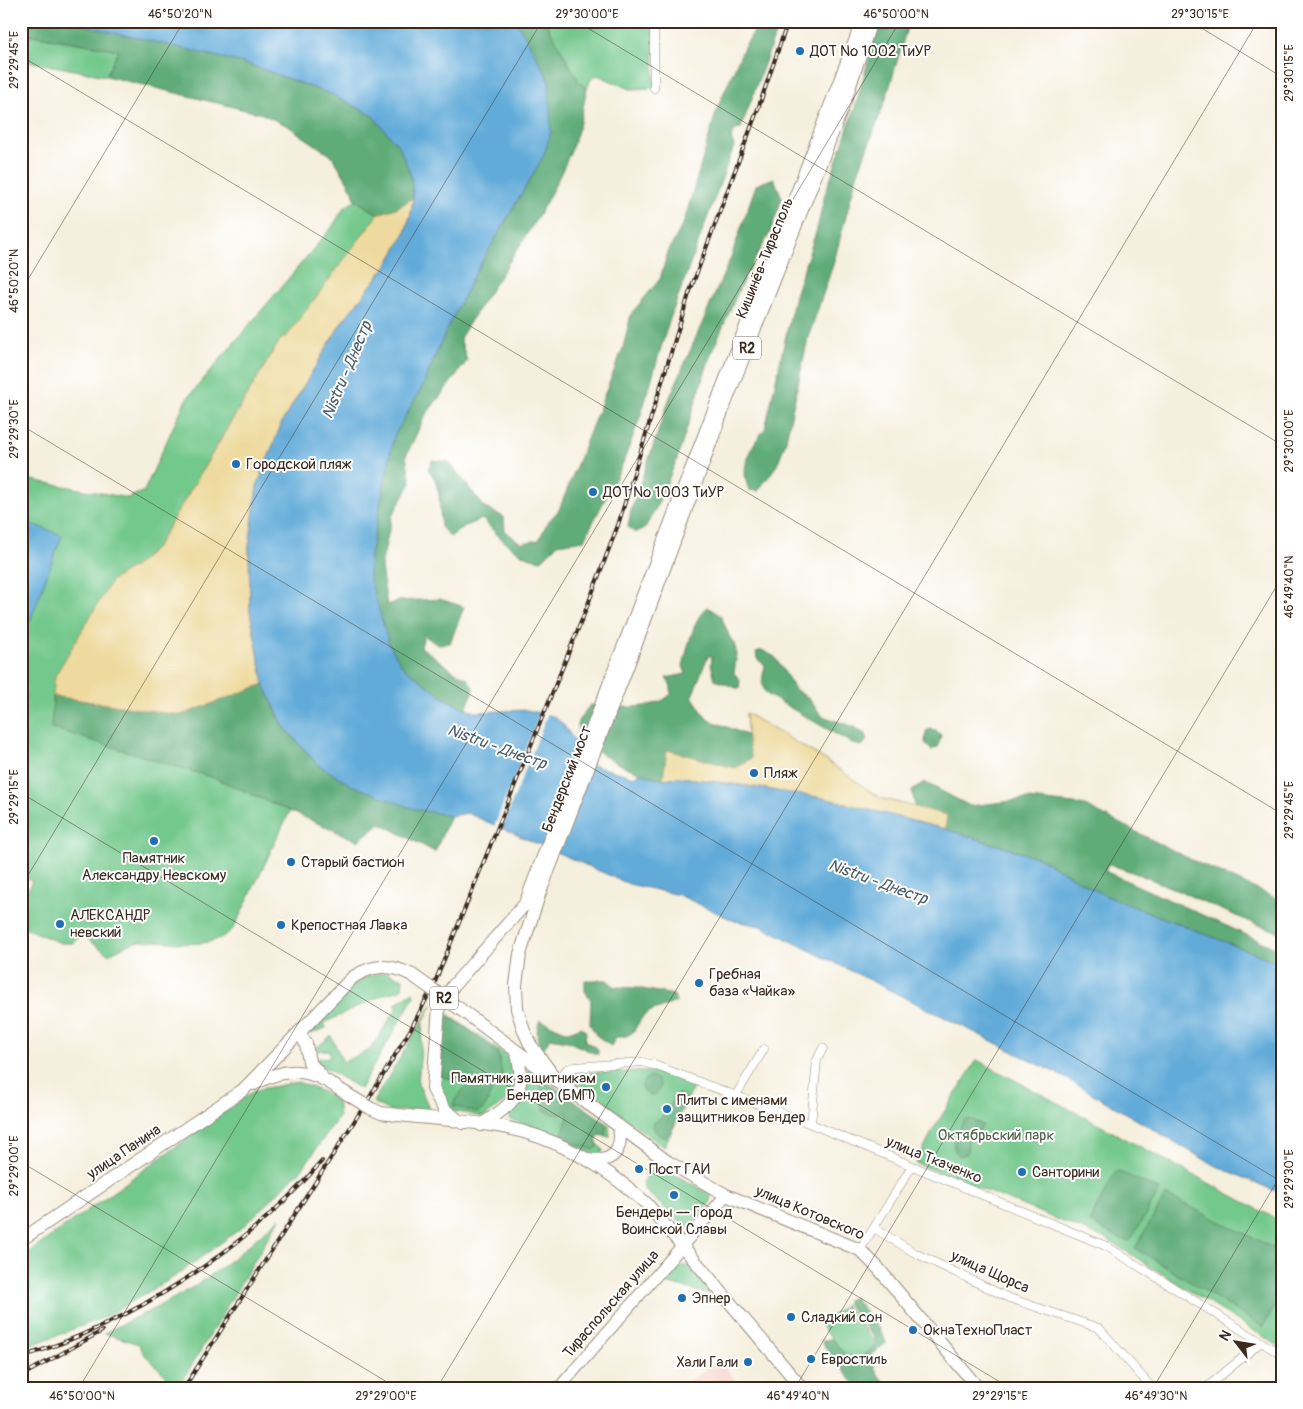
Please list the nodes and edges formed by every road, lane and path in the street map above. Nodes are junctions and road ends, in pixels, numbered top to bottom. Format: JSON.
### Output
{"nodes":[{"id":1,"x":654,"y":21,"type":"edge"},
{"id":2,"x":862,"y":21,"type":"edge"},
{"id":3,"x":871,"y":21,"type":"edge"},
{"id":4,"x":654,"y":88,"type":"dead end"},
{"id":5,"x":619,"y":673,"type":"junction"},
{"id":6,"x":534,"y":893,"type":"junction"},
{"id":7,"x":300,"y":1032,"type":"junction"},
{"id":8,"x":823,"y":1048,"type":"dead end"},
{"id":9,"x":764,"y":1049,"type":"dead end"},
{"id":10,"x":517,"y":1054,"type":"junction"},
{"id":11,"x":321,"y":1076,"type":"junction"},
{"id":12,"x":557,"y":1081,"type":"junction"},
{"id":13,"x":243,"y":1090,"type":"junction"},
{"id":14,"x":736,"y":1095,"type":"junction"},
{"id":15,"x":462,"y":1123,"type":"junction"},
{"id":16,"x":481,"y":1124,"type":"junction"},
{"id":17,"x":811,"y":1124,"type":"junction"},
{"id":18,"x":619,"y":1126,"type":"junction"},
{"id":19,"x":586,"y":1159,"type":"junction"},
{"id":20,"x":912,"y":1166,"type":"junction"},
{"id":21,"x":726,"y":1195,"type":"junction"},
{"id":22,"x":874,"y":1228,"type":"junction"},
{"id":23,"x":21,"y":1240,"type":"edge"},
{"id":24,"x":683,"y":1244,"type":"junction"},
{"id":25,"x":860,"y":1250,"type":"junction"},
{"id":26,"x":1261,"y":1342,"type":"junction"},
{"id":27,"x":1282,"y":1355,"type":"edge"},
{"id":28,"x":559,"y":1388,"type":"edge"},
{"id":29,"x":802,"y":1388,"type":"edge"},
{"id":30,"x":978,"y":1388,"type":"edge"},
{"id":31,"x":1152,"y":1388,"type":"edge"},
{"id":32,"x":1206,"y":1388,"type":"edge"}],
"edges":[{"from":1,"to":4,"type":"street"},
{"from":2,"to":5,"type":"main road","name":"Кишинёв-Тирасполь","number":"R2"},
{"from":3,"to":5,"type":"main road","name":"Кишинёв-Тирасполь","number":"R2"},
{"from":5,"to":6,"type":"main road","name":"Бендерский мост","number":"R2"},
{"from":6,"to":12,"type":"main road","number":"R2"},
{"from":6,"to":15,"type":"main road","number":"R2"},
{"from":7,"to":10,"type":"main road","number":"R2","bridge":true},
{"from":7,"to":11,"type":"main road"},
{"from":7,"to":13,"type":"main road","number":"R2"},
{"from":8,"to":17,"type":"street"},
{"from":9,"to":14,"type":"street"},
{"from":10,"to":12,"type":"main road","number":"R2"},
{"from":10,"to":16,"type":"main road"},
{"from":11,"to":13,"type":"main road","number":"R2"},
{"from":11,"to":15,"type":"main road","number":"R2","bridge":true},
{"from":12,"to":14,"type":"street","name":"улица Ткаченко"},
{"from":12,"to":18,"type":"main road","number":"R2"},
{"from":13,"to":23,"type":"main road","name":"улица Панина","number":"R2"},
{"from":14,"to":17,"type":"street","name":"улица Ткаченко"},
{"from":15,"to":16,"type":"main road","number":"R2"},
{"from":16,"to":19,"type":"main road","number":"R2"},
{"from":17,"to":20,"type":"street","name":"улица Ткаченко"},
{"from":18,"to":19,"type":"main road","number":"R2"},
{"from":18,"to":21,"type":"main road","name":"улица Котовского"},
{"from":19,"to":24,"type":"main road"},
{"from":20,"to":22,"type":"street"},
{"from":20,"to":26,"type":"street","name":"улица Ткаченко"},
{"from":21,"to":24,"type":"main road","name":"Тираспольская улица"},
{"from":21,"to":25,"type":"main road","name":"улица Котовского"},
{"from":22,"to":25,"type":"street"},
{"from":22,"to":31,"type":"street","name":"улица Щорса"},
{"from":24,"to":28,"type":"main road","name":"Тираспольская улица"},
{"from":24,"to":29,"type":"main road"},
{"from":25,"to":30,"type":"main road","name":"улица Котовского"},
{"from":26,"to":27,"type":"street","name":"улица Ткаченко"},
{"from":26,"to":32,"type":"street"}]}
